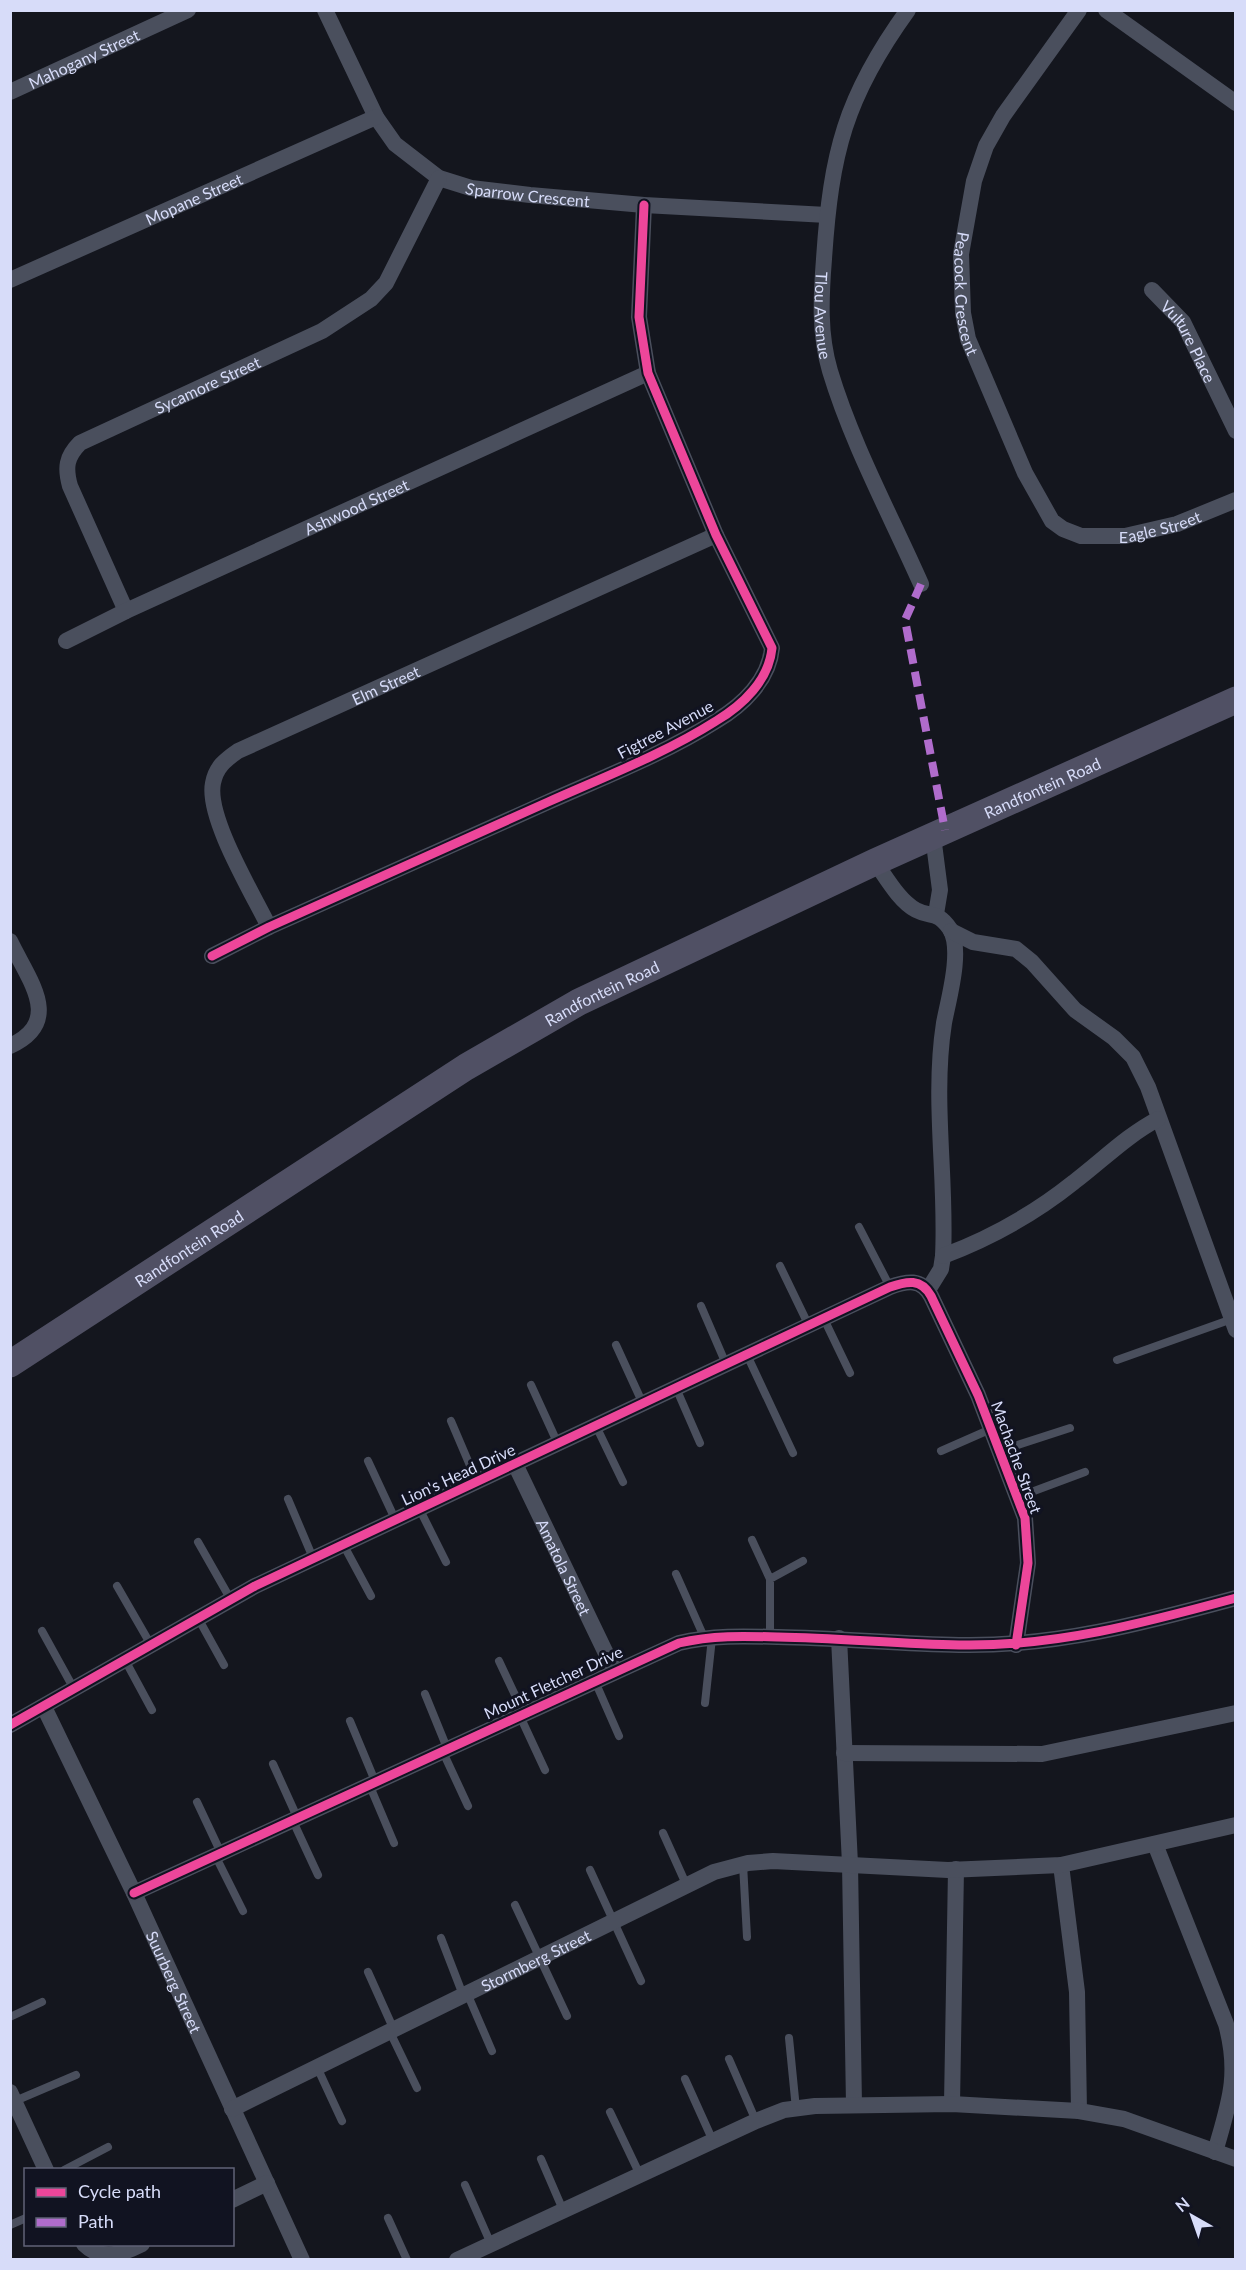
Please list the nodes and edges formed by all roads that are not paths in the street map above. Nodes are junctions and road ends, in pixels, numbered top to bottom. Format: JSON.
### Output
{"nodes":[{"id":1,"x":189,"y":10,"type":"edge"},
{"id":2,"x":325,"y":10,"type":"edge"},
{"id":3,"x":908,"y":10,"type":"edge"},
{"id":4,"x":1079,"y":10,"type":"edge"},
{"id":5,"x":1106,"y":10,"type":"edge"},
{"id":6,"x":10,"y":92,"type":"edge"},
{"id":7,"x":1236,"y":103,"type":"edge"},
{"id":8,"x":376,"y":117,"type":"junction"},
{"id":9,"x":439,"y":178,"type":"junction"},
{"id":10,"x":644,"y":205,"type":"junction"},
{"id":11,"x":827,"y":215,"type":"junction"},
{"id":12,"x":10,"y":280,"type":"edge"},
{"id":13,"x":1152,"y":290,"type":"dead end"},
{"id":14,"x":648,"y":373,"type":"junction"},
{"id":15,"x":1236,"y":431,"type":"edge"},
{"id":16,"x":1236,"y":500,"type":"edge"},
{"id":17,"x":716,"y":535,"type":"junction"},
{"id":18,"x":1081,"y":536,"type":"joint"},
{"id":19,"x":921,"y":584,"type":"dead end"},
{"id":20,"x":126,"y":611,"type":"junction"},
{"id":21,"x":66,"y":641,"type":"dead end"},
{"id":22,"x":1236,"y":700,"type":"edge"},
{"id":23,"x":933,"y":836,"type":"junction"},
{"id":24,"x":875,"y":862,"type":"junction"},
{"id":25,"x":936,"y":914,"type":"junction"},
{"id":26,"x":269,"y":927,"type":"junction"},
{"id":27,"x":951,"y":931,"type":"junction"},
{"id":28,"x":10,"y":941,"type":"edge"},
{"id":29,"x":212,"y":956,"type":"dead end"},
{"id":30,"x":10,"y":1046,"type":"edge"},
{"id":31,"x":1158,"y":1119,"type":"junction"},
{"id":32,"x":859,"y":1227,"type":"dead end"},
{"id":33,"x":943,"y":1256,"type":"junction"},
{"id":34,"x":780,"y":1266,"type":"dead end"},
{"id":35,"x":890,"y":1287,"type":"junction"},
{"id":36,"x":927,"y":1290,"type":"junction"},
{"id":37,"x":701,"y":1306,"type":"dead end"},
{"id":38,"x":816,"y":1323,"type":"junction"},
{"id":39,"x":1234,"y":1324,"type":"edge"},
{"id":40,"x":616,"y":1345,"type":"dead end"},
{"id":41,"x":747,"y":1355,"type":"junction"},
{"id":42,"x":1117,"y":1360,"type":"dead end"},
{"id":43,"x":10,"y":1364,"type":"edge"},
{"id":44,"x":726,"y":1364,"type":"junction"},
{"id":45,"x":850,"y":1373,"type":"dead end"},
{"id":46,"x":531,"y":1385,"type":"dead end"},
{"id":47,"x":676,"y":1388,"type":"junction"},
{"id":48,"x":643,"y":1404,"type":"junction"},
{"id":49,"x":451,"y":1421,"type":"dead end"},
{"id":50,"x":596,"y":1426,"type":"junction"},
{"id":51,"x":1070,"y":1428,"type":"dead end"},
{"id":52,"x":991,"y":1429,"type":"junction"},
{"id":53,"x":700,"y":1443,"type":"dead end"},
{"id":54,"x":558,"y":1444,"type":"junction"},
{"id":55,"x":941,"y":1451,"type":"dead end"},
{"id":56,"x":999,"y":1451,"type":"junction"},
{"id":57,"x":793,"y":1453,"type":"dead end"},
{"id":58,"x":368,"y":1461,"type":"dead end"},
{"id":59,"x":515,"y":1464,"type":"junction"},
{"id":60,"x":1085,"y":1472,"type":"dead end"},
{"id":61,"x":477,"y":1482,"type":"junction"},
{"id":62,"x":623,"y":1482,"type":"dead end"},
{"id":63,"x":1018,"y":1497,"type":"junction"},
{"id":64,"x":288,"y":1499,"type":"dead end"},
{"id":65,"x":419,"y":1508,"type":"junction"},
{"id":66,"x":395,"y":1519,"type":"junction"},
{"id":67,"x":752,"y":1540,"type":"dead end"},
{"id":68,"x":198,"y":1542,"type":"dead end"},
{"id":69,"x":343,"y":1543,"type":"junction"},
{"id":70,"x":313,"y":1558,"type":"junction"},
{"id":71,"x":803,"y":1561,"type":"dead end"},
{"id":72,"x":446,"y":1562,"type":"dead end"},
{"id":73,"x":676,"y":1574,"type":"dead end"},
{"id":74,"x":770,"y":1579,"type":"junction"},
{"id":75,"x":117,"y":1586,"type":"dead end"},
{"id":76,"x":371,"y":1596,"type":"dead end"},
{"id":77,"x":1236,"y":1598,"type":"edge"},
{"id":78,"x":231,"y":1600,"type":"junction"},
{"id":79,"x":198,"y":1618,"type":"junction"},
{"id":80,"x":42,"y":1631,"type":"dead end"},
{"id":81,"x":770,"y":1636,"type":"junction"},
{"id":82,"x":708,"y":1637,"type":"junction"},
{"id":83,"x":838,"y":1638,"type":"junction"},
{"id":84,"x":151,"y":1645,"type":"junction"},
{"id":85,"x":1016,"y":1645,"type":"junction"},
{"id":86,"x":125,"y":1660,"type":"junction"},
{"id":87,"x":499,"y":1661,"type":"dead end"},
{"id":88,"x":224,"y":1665,"type":"dead end"},
{"id":89,"x":614,"y":1671,"type":"junction"},
{"id":90,"x":594,"y":1679,"type":"junction"},
{"id":91,"x":74,"y":1689,"type":"junction"},
{"id":92,"x":425,"y":1694,"type":"dead end"},
{"id":93,"x":705,"y":1703,"type":"dead end"},
{"id":94,"x":44,"y":1707,"type":"junction"},
{"id":95,"x":152,"y":1710,"type":"dead end"},
{"id":96,"x":521,"y":1713,"type":"junction"},
{"id":97,"x":1236,"y":1713,"type":"edge"},
{"id":98,"x":350,"y":1721,"type":"dead end"},
{"id":99,"x":10,"y":1725,"type":"edge"},
{"id":100,"x":619,"y":1736,"type":"dead end"},
{"id":101,"x":445,"y":1749,"type":"junction"},
{"id":102,"x":844,"y":1753,"type":"junction"},
{"id":103,"x":273,"y":1764,"type":"dead end"},
{"id":104,"x":545,"y":1770,"type":"dead end"},
{"id":105,"x":372,"y":1783,"type":"junction"},
{"id":106,"x":197,"y":1802,"type":"dead end"},
{"id":107,"x":468,"y":1806,"type":"dead end"},
{"id":108,"x":294,"y":1818,"type":"junction"},
{"id":109,"x":1236,"y":1825,"type":"edge"},
{"id":110,"x":663,"y":1833,"type":"dead end"},
{"id":111,"x":394,"y":1843,"type":"dead end"},
{"id":112,"x":1155,"y":1844,"type":"junction"},
{"id":113,"x":218,"y":1854,"type":"junction"},
{"id":114,"x":742,"y":1864,"type":"junction"},
{"id":115,"x":850,"y":1864,"type":"junction"},
{"id":116,"x":1061,"y":1865,"type":"junction"},
{"id":117,"x":956,"y":1869,"type":"junction"},
{"id":118,"x":590,"y":1870,"type":"dead end"},
{"id":119,"x":318,"y":1875,"type":"dead end"},
{"id":120,"x":686,"y":1884,"type":"junction"},
{"id":121,"x":134,"y":1893,"type":"junction"},
{"id":122,"x":515,"y":1905,"type":"dead end"},
{"id":123,"x":243,"y":1911,"type":"dead end"},
{"id":124,"x":612,"y":1921,"type":"junction"},
{"id":125,"x":747,"y":1937,"type":"dead end"},
{"id":126,"x":441,"y":1938,"type":"dead end"},
{"id":127,"x":540,"y":1957,"type":"junction"},
{"id":128,"x":368,"y":1972,"type":"dead end"},
{"id":129,"x":641,"y":1981,"type":"dead end"},
{"id":130,"x":465,"y":1994,"type":"junction"},
{"id":131,"x":42,"y":2002,"type":"dead end"},
{"id":132,"x":567,"y":2016,"type":"dead end"},
{"id":133,"x":10,"y":2017,"type":"edge"},
{"id":134,"x":392,"y":2031,"type":"junction"},
{"id":135,"x":789,"y":2038,"type":"dead end"},
{"id":136,"x":492,"y":2051,"type":"dead end"},
{"id":137,"x":729,"y":2059,"type":"dead end"},
{"id":138,"x":317,"y":2067,"type":"junction"},
{"id":139,"x":76,"y":2075,"type":"dead end"},
{"id":140,"x":685,"y":2079,"type":"dead end"},
{"id":141,"x":417,"y":2088,"type":"dead end"},
{"id":142,"x":13,"y":2097,"type":"edge"},
{"id":143,"x":952,"y":2104,"type":"junction"},
{"id":144,"x":854,"y":2105,"type":"junction"},
{"id":145,"x":232,"y":2109,"type":"junction"},
{"id":146,"x":796,"y":2109,"type":"junction"},
{"id":147,"x":1079,"y":2111,"type":"junction"},
{"id":148,"x":610,"y":2112,"type":"dead end"},
{"id":149,"x":342,"y":2121,"type":"dead end"},
{"id":150,"x":756,"y":2121,"type":"junction"},
{"id":151,"x":713,"y":2141,"type":"junction"},
{"id":152,"x":108,"y":2146,"type":"dead end"},
{"id":153,"x":1215,"y":2152,"type":"junction"},
{"id":154,"x":542,"y":2158,"type":"dead end"},
{"id":155,"x":1236,"y":2159,"type":"edge"},
{"id":156,"x":46,"y":2168,"type":"edge"},
{"id":157,"x":66,"y":2168,"type":"edge"},
{"id":158,"x":640,"y":2175,"type":"junction"},
{"id":159,"x":267,"y":2183,"type":"junction"},
{"id":160,"x":465,"y":2185,"type":"dead end"},
{"id":161,"x":234,"y":2199,"type":"edge"},
{"id":162,"x":563,"y":2210,"type":"junction"},
{"id":163,"x":388,"y":2218,"type":"dead end"},
{"id":164,"x":24,"y":2219,"type":"edge"},
{"id":165,"x":10,"y":2225,"type":"edge"},
{"id":166,"x":490,"y":2244,"type":"junction"},
{"id":167,"x":86,"y":2246,"type":"edge"},
{"id":168,"x":136,"y":2246,"type":"edge"},
{"id":169,"x":302,"y":2259,"type":"edge"},
{"id":170,"x":407,"y":2259,"type":"edge"},
{"id":171,"x":457,"y":2259,"type":"edge"}],
"edges":[{"from":1,"to":6,"type":"street","name":"Mahogany Street"},
{"from":2,"to":8,"type":"street","name":"Sparrow Crescent"},
{"from":3,"to":11,"type":"street","name":"Tlou Avenue"},
{"from":4,"to":18,"type":"street","name":"Peacock Crescent"},
{"from":5,"to":7,"type":"street"},
{"from":8,"to":9,"type":"street","name":"Sparrow Crescent"},
{"from":8,"to":12,"type":"street","name":"Mopane Street"},
{"from":9,"to":10,"type":"street","name":"Sparrow Crescent"},
{"from":9,"to":20,"type":"street","name":"Sycamore Street"},
{"from":10,"to":11,"type":"street","name":"Sparrow Crescent"},
{"from":10,"to":14,"type":"street","name":"Figtree Avenue"},
{"from":11,"to":19,"type":"street","name":"Tlou Avenue"},
{"from":13,"to":15,"type":"street","name":"Vulture Place"},
{"from":14,"to":17,"type":"street","name":"Figtree Avenue"},
{"from":14,"to":20,"type":"street","name":"Ashwood Street"},
{"from":16,"to":18,"type":"street","name":"Eagle Street"},
{"from":17,"to":26,"type":"street","name":"Figtree Avenue"},
{"from":17,"to":26,"type":"street","name":"Elm Street"},
{"from":20,"to":21,"type":"street","name":"Ashwood Street"},
{"from":22,"to":23,"type":"main road","name":"Randfontein Road"},
{"from":23,"to":24,"type":"main road","name":"Randfontein Road"},
{"from":23,"to":25,"type":"street"},
{"from":24,"to":25,"type":"street"},
{"from":24,"to":43,"type":"main road","name":"Randfontein Road"},
{"from":25,"to":27,"type":"street"},
{"from":26,"to":29,"type":"street","name":"Figtree Avenue"},
{"from":27,"to":31,"type":"street"},
{"from":27,"to":33,"type":"street"},
{"from":28,"to":30,"type":"street"},
{"from":31,"to":33,"type":"street"},
{"from":31,"to":39,"type":"street"},
{"from":32,"to":35,"type":"lane"},
{"from":33,"to":36,"type":"street"},
{"from":34,"to":38,"type":"lane"},
{"from":35,"to":36,"type":"street","name":"Lion's Head Drive"},
{"from":35,"to":38,"type":"street","name":"Lion's Head Drive"},
{"from":36,"to":52,"type":"street","name":"Machache Street"},
{"from":37,"to":44,"type":"lane"},
{"from":38,"to":41,"type":"street","name":"Lion's Head Drive"},
{"from":38,"to":45,"type":"lane"},
{"from":39,"to":42,"type":"lane"},
{"from":40,"to":48,"type":"lane"},
{"from":41,"to":44,"type":"street","name":"Lion's Head Drive"},
{"from":41,"to":57,"type":"lane"},
{"from":44,"to":47,"type":"street","name":"Lion's Head Drive"},
{"from":46,"to":54,"type":"lane"},
{"from":47,"to":48,"type":"street","name":"Lion's Head Drive"},
{"from":47,"to":53,"type":"lane"},
{"from":48,"to":50,"type":"street","name":"Lion's Head Drive"},
{"from":49,"to":61,"type":"lane"},
{"from":50,"to":54,"type":"street","name":"Lion's Head Drive"},
{"from":50,"to":62,"type":"lane"},
{"from":51,"to":56,"type":"lane"},
{"from":52,"to":55,"type":"lane"},
{"from":52,"to":56,"type":"street","name":"Machache Street"},
{"from":54,"to":59,"type":"street","name":"Lion's Head Drive"},
{"from":56,"to":63,"type":"street","name":"Machache Street"},
{"from":58,"to":66,"type":"lane"},
{"from":59,"to":61,"type":"street","name":"Lion's Head Drive"},
{"from":59,"to":89,"type":"street","name":"Amatola Street"},
{"from":60,"to":63,"type":"lane"},
{"from":61,"to":65,"type":"street","name":"Lion's Head Drive"},
{"from":63,"to":85,"type":"street","name":"Machache Street"},
{"from":64,"to":70,"type":"lane"},
{"from":65,"to":66,"type":"street","name":"Lion's Head Drive"},
{"from":65,"to":72,"type":"lane"},
{"from":66,"to":69,"type":"street","name":"Lion's Head Drive"},
{"from":67,"to":74,"type":"lane"},
{"from":68,"to":78,"type":"lane"},
{"from":69,"to":70,"type":"street","name":"Lion's Head Drive"},
{"from":69,"to":76,"type":"lane"},
{"from":70,"to":78,"type":"street","name":"Lion's Head Drive"},
{"from":71,"to":74,"type":"lane"},
{"from":73,"to":82,"type":"lane"},
{"from":74,"to":81,"type":"lane"},
{"from":75,"to":84,"type":"lane"},
{"from":77,"to":85,"type":"street","name":"Mount Fletcher Drive"},
{"from":78,"to":79,"type":"street","name":"Lion's Head Drive"},
{"from":79,"to":84,"type":"street","name":"Lion's Head Drive"},
{"from":79,"to":88,"type":"lane"},
{"from":80,"to":91,"type":"lane"},
{"from":81,"to":82,"type":"street","name":"Mount Fletcher Drive"},
{"from":81,"to":83,"type":"street","name":"Mount Fletcher Drive"},
{"from":82,"to":89,"type":"street","name":"Mount Fletcher Drive"},
{"from":82,"to":93,"type":"lane"},
{"from":83,"to":85,"type":"street","name":"Mount Fletcher Drive"},
{"from":83,"to":102,"type":"street"},
{"from":84,"to":86,"type":"street","name":"Lion's Head Drive"},
{"from":86,"to":91,"type":"street","name":"Lion's Head Drive"},
{"from":86,"to":95,"type":"lane"},
{"from":87,"to":96,"type":"lane"},
{"from":89,"to":90,"type":"street","name":"Mount Fletcher Drive"},
{"from":90,"to":96,"type":"street","name":"Mount Fletcher Drive"},
{"from":90,"to":100,"type":"lane"},
{"from":91,"to":94,"type":"street","name":"Lion's Head Drive"},
{"from":92,"to":101,"type":"lane"},
{"from":94,"to":99,"type":"street","name":"Lion's Head Drive"},
{"from":94,"to":121,"type":"street","name":"Suurberg Street"},
{"from":96,"to":101,"type":"street","name":"Mount Fletcher Drive"},
{"from":96,"to":104,"type":"lane"},
{"from":97,"to":102,"type":"street"},
{"from":98,"to":105,"type":"lane"},
{"from":101,"to":105,"type":"street","name":"Mount Fletcher Drive"},
{"from":101,"to":107,"type":"lane"},
{"from":102,"to":115,"type":"street"},
{"from":103,"to":108,"type":"lane"},
{"from":105,"to":108,"type":"street","name":"Mount Fletcher Drive"},
{"from":105,"to":111,"type":"lane"},
{"from":106,"to":113,"type":"lane"},
{"from":108,"to":113,"type":"street","name":"Mount Fletcher Drive"},
{"from":108,"to":119,"type":"lane"},
{"from":109,"to":112,"type":"street","name":"Stormberg Street"},
{"from":110,"to":120,"type":"lane"},
{"from":112,"to":116,"type":"street","name":"Stormberg Street"},
{"from":112,"to":153,"type":"street"},
{"from":113,"to":121,"type":"street","name":"Mount Fletcher Drive"},
{"from":113,"to":123,"type":"lane"},
{"from":114,"to":115,"type":"street","name":"Stormberg Street"},
{"from":114,"to":120,"type":"street","name":"Stormberg Street"},
{"from":114,"to":125,"type":"lane"},
{"from":115,"to":117,"type":"street","name":"Stormberg Street"},
{"from":115,"to":144,"type":"street"},
{"from":116,"to":117,"type":"street","name":"Stormberg Street"},
{"from":116,"to":147,"type":"street"},
{"from":117,"to":143,"type":"street"},
{"from":118,"to":124,"type":"lane"},
{"from":120,"to":124,"type":"street","name":"Stormberg Street"},
{"from":121,"to":145,"type":"street","name":"Suurberg Street"},
{"from":122,"to":127,"type":"lane"},
{"from":124,"to":127,"type":"street","name":"Stormberg Street"},
{"from":124,"to":129,"type":"lane"},
{"from":126,"to":130,"type":"lane"},
{"from":127,"to":130,"type":"street","name":"Stormberg Street"},
{"from":127,"to":132,"type":"lane"},
{"from":128,"to":134,"type":"lane"},
{"from":130,"to":134,"type":"street","name":"Stormberg Street"},
{"from":130,"to":136,"type":"lane"},
{"from":131,"to":133,"type":"lane"},
{"from":134,"to":138,"type":"street","name":"Stormberg Street"},
{"from":134,"to":141,"type":"lane"},
{"from":135,"to":146,"type":"lane"},
{"from":137,"to":150,"type":"lane"},
{"from":138,"to":145,"type":"street","name":"Stormberg Street"},
{"from":138,"to":149,"type":"lane"},
{"from":139,"to":142,"type":"lane"},
{"from":140,"to":151,"type":"lane"},
{"from":142,"to":156,"type":"street"},
{"from":143,"to":144,"type":"street"},
{"from":143,"to":147,"type":"street"},
{"from":144,"to":146,"type":"street"},
{"from":145,"to":159,"type":"street","name":"Suurberg Street"},
{"from":146,"to":150,"type":"street"},
{"from":147,"to":153,"type":"street"},
{"from":148,"to":158,"type":"lane"},
{"from":150,"to":151,"type":"street"},
{"from":151,"to":158,"type":"street"},
{"from":152,"to":157,"type":"lane"},
{"from":153,"to":155,"type":"street"},
{"from":154,"to":162,"type":"lane"},
{"from":158,"to":162,"type":"street"},
{"from":159,"to":161,"type":"street"},
{"from":159,"to":169,"type":"street","name":"Suurberg Street"},
{"from":160,"to":166,"type":"lane"},
{"from":162,"to":166,"type":"street"},
{"from":163,"to":170,"type":"lane"},
{"from":164,"to":165,"type":"lane"},
{"from":166,"to":171,"type":"street"},
{"from":167,"to":168,"type":"street"}]}
